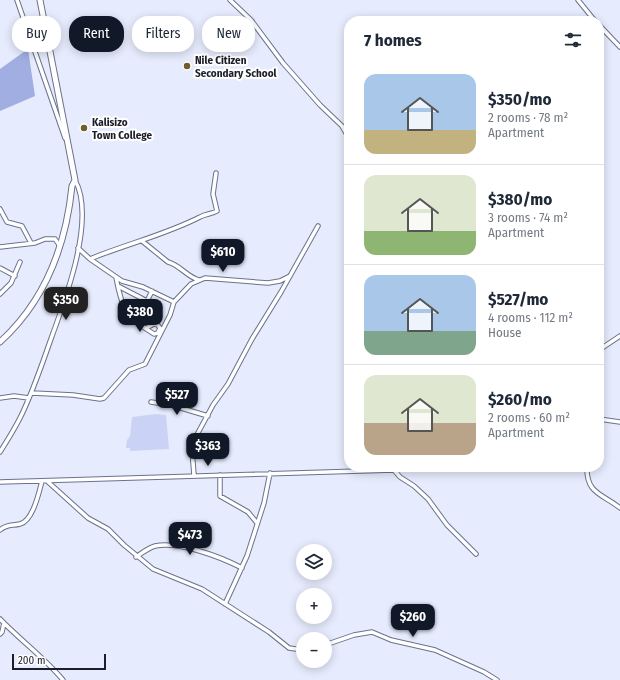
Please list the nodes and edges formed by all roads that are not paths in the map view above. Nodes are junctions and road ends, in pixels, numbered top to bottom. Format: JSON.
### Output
{"nodes":[{"id":1,"x":17,"y":0,"type":"edge"},
{"id":2,"x":40,"y":0,"type":"edge"},
{"id":3,"x":230,"y":0,"type":"edge"},
{"id":4,"x":578,"y":0,"type":"edge"},
{"id":5,"x":591,"y":16,"type":"edge"},
{"id":6,"x":604,"y":30,"type":"edge"},
{"id":7,"x":620,"y":47,"type":"edge"},
{"id":8,"x":344,"y":129,"type":"edge"},
{"id":9,"x":70,"y":152,"type":"junction"},
{"id":10,"x":216,"y":173,"type":"dead end"},
{"id":11,"x":75,"y":180,"type":"junction"},
{"id":12,"x":0,"y":209,"type":"edge"},
{"id":13,"x":318,"y":226,"type":"dead end"},
{"id":14,"x":142,"y":240,"type":"junction"},
{"id":15,"x":31,"y":243,"type":"junction"},
{"id":16,"x":0,"y":247,"type":"edge"},
{"id":17,"x":60,"y":247,"type":"junction"},
{"id":18,"x":78,"y":248,"type":"junction"},
{"id":19,"x":90,"y":259,"type":"junction"},
{"id":20,"x":20,"y":262,"type":"dead end"},
{"id":21,"x":0,"y":268,"type":"edge"},
{"id":22,"x":15,"y":276,"type":"junction"},
{"id":23,"x":290,"y":276,"type":"junction"},
{"id":24,"x":116,"y":278,"type":"junction"},
{"id":25,"x":200,"y":280,"type":"junction"},
{"id":26,"x":118,"y":286,"type":"junction"},
{"id":27,"x":152,"y":291,"type":"junction"},
{"id":28,"x":0,"y":294,"type":"edge"},
{"id":29,"x":174,"y":302,"type":"junction"},
{"id":30,"x":146,"y":328,"type":"dead end"},
{"id":31,"x":620,"y":336,"type":"edge"},
{"id":32,"x":0,"y":342,"type":"edge"},
{"id":33,"x":604,"y":347,"type":"edge"},
{"id":34,"x":32,"y":393,"type":"junction"},
{"id":35,"x":0,"y":398,"type":"edge"},
{"id":36,"x":30,"y":398,"type":"junction"},
{"id":37,"x":151,"y":402,"type":"dead end"},
{"id":38,"x":208,"y":416,"type":"junction"},
{"id":39,"x":604,"y":420,"type":"edge"},
{"id":40,"x":620,"y":422,"type":"edge"},
{"id":41,"x":0,"y":452,"type":"edge"},
{"id":42,"x":344,"y":471,"type":"edge"},
{"id":43,"x":396,"y":472,"type":"edge"},
{"id":44,"x":587,"y":472,"type":"edge"},
{"id":45,"x":270,"y":473,"type":"junction"},
{"id":46,"x":194,"y":475,"type":"junction"},
{"id":47,"x":220,"y":475,"type":"junction"},
{"id":48,"x":42,"y":481,"type":"junction"},
{"id":49,"x":47,"y":481,"type":"junction"},
{"id":50,"x":0,"y":482,"type":"edge"},
{"id":51,"x":620,"y":508,"type":"edge"},
{"id":52,"x":257,"y":524,"type":"junction"},
{"id":53,"x":0,"y":530,"type":"edge"},
{"id":54,"x":476,"y":554,"type":"dead end"},
{"id":55,"x":136,"y":557,"type":"junction"},
{"id":56,"x":242,"y":568,"type":"junction"},
{"id":57,"x":225,"y":604,"type":"junction"},
{"id":58,"x":0,"y":619,"type":"edge"},
{"id":59,"x":4,"y":622,"type":"junction"},
{"id":60,"x":0,"y":634,"type":"edge"},
{"id":61,"x":332,"y":643,"type":"edge"},
{"id":62,"x":296,"y":649,"type":"edge"},
{"id":63,"x":63,"y":680,"type":"edge"},
{"id":64,"x":498,"y":680,"type":"edge"}],
"edges":[{"from":1,"to":9,"type":"street"},
{"from":2,"to":9,"type":"highway"},
{"from":3,"to":8,"type":"street"},
{"from":4,"to":5,"type":"street"},
{"from":6,"to":7,"type":"street"},
{"from":9,"to":11,"type":"highway"},
{"from":10,"to":14,"type":"street"},
{"from":11,"to":17,"type":"highway"},
{"from":11,"to":18,"type":"street"},
{"from":12,"to":15,"type":"street"},
{"from":13,"to":23,"type":"street"},
{"from":14,"to":19,"type":"street"},
{"from":14,"to":25,"type":"street"},
{"from":15,"to":16,"type":"street"},
{"from":15,"to":17,"type":"street"},
{"from":17,"to":32,"type":"highway"},
{"from":18,"to":19,"type":"street"},
{"from":18,"to":34,"type":"street"},
{"from":19,"to":24,"type":"street"},
{"from":20,"to":22,"type":"street"},
{"from":21,"to":22,"type":"street"},
{"from":22,"to":28,"type":"street"},
{"from":23,"to":25,"type":"street"},
{"from":23,"to":38,"type":"street"},
{"from":24,"to":26,"type":"street"},
{"from":24,"to":27,"type":"street"},
{"from":25,"to":29,"type":"street"},
{"from":26,"to":27,"type":"street"},
{"from":26,"to":30,"type":"street"},
{"from":27,"to":29,"type":"street"},
{"from":29,"to":34,"type":"street"},
{"from":31,"to":33,"type":"street"},
{"from":34,"to":36,"type":"street"},
{"from":35,"to":36,"type":"street"},
{"from":36,"to":41,"type":"street"},
{"from":37,"to":38,"type":"street"},
{"from":38,"to":46,"type":"street"},
{"from":39,"to":40,"type":"street"},
{"from":42,"to":45,"type":"street"},
{"from":43,"to":54,"type":"street"},
{"from":44,"to":51,"type":"street"},
{"from":45,"to":47,"type":"street"},
{"from":45,"to":52,"type":"street"},
{"from":46,"to":47,"type":"street"},
{"from":46,"to":49,"type":"street"},
{"from":47,"to":52,"type":"street"},
{"from":48,"to":49,"type":"street"},
{"from":48,"to":50,"type":"street"},
{"from":48,"to":53,"type":"street"},
{"from":49,"to":55,"type":"street"},
{"from":52,"to":56,"type":"street"},
{"from":55,"to":56,"type":"street"},
{"from":55,"to":57,"type":"street"},
{"from":56,"to":57,"type":"street"},
{"from":57,"to":62,"type":"street"},
{"from":58,"to":59,"type":"street"},
{"from":59,"to":60,"type":"street"},
{"from":59,"to":63,"type":"street"},
{"from":61,"to":64,"type":"street"}]}
